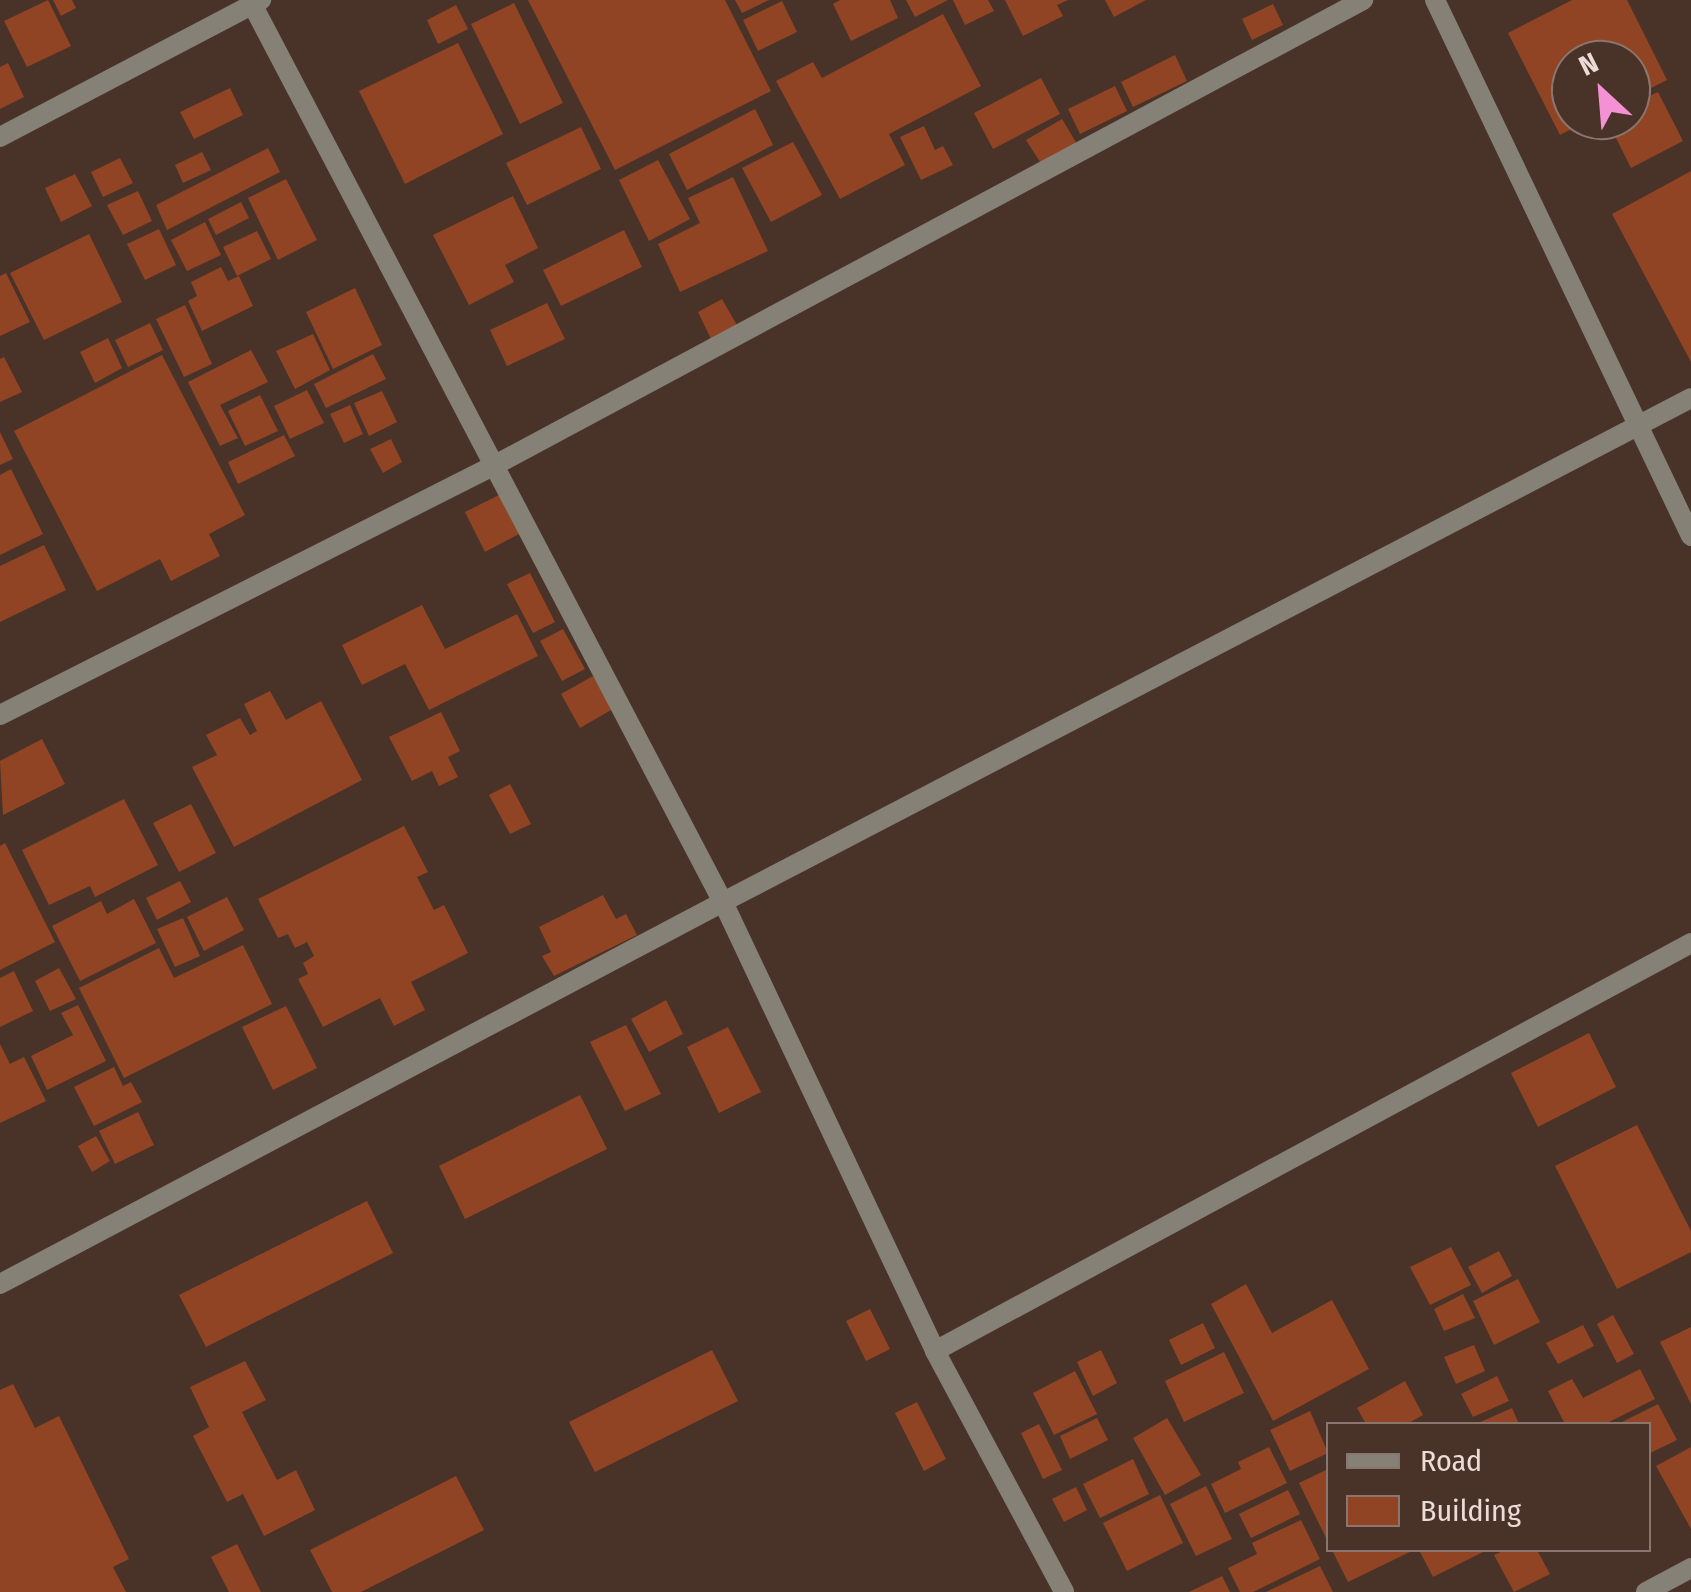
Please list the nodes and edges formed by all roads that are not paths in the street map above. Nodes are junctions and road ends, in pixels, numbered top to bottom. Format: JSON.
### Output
{"nodes":[{"id":1,"x":1363,"y":0,"type":"edge"},
{"id":2,"x":1435,"y":0,"type":"edge"},
{"id":3,"x":255,"y":2,"type":"edge"},
{"id":4,"x":0,"y":137,"type":"edge"},
{"id":5,"x":1691,"y":398,"type":"edge"},
{"id":6,"x":1636,"y":426,"type":"junction"},
{"id":7,"x":496,"y":466,"type":"junction"},
{"id":8,"x":1691,"y":536,"type":"edge"},
{"id":9,"x":0,"y":715,"type":"edge"},
{"id":10,"x":722,"y":902,"type":"junction"},
{"id":11,"x":1691,"y":943,"type":"edge"},
{"id":12,"x":0,"y":1284,"type":"edge"},
{"id":13,"x":935,"y":1351,"type":"junction"},
{"id":14,"x":1691,"y":1568,"type":"edge"},
{"id":15,"x":1064,"y":1592,"type":"edge"},
{"id":16,"x":1646,"y":1592,"type":"edge"}],
"edges":[{"from":1,"to":7,"type":"street"},
{"from":2,"to":6,"type":"street"},
{"from":3,"to":4,"type":"street"},
{"from":3,"to":7,"type":"street"},
{"from":5,"to":6,"type":"street"},
{"from":6,"to":8,"type":"street"},
{"from":6,"to":10,"type":"street"},
{"from":7,"to":9,"type":"street"},
{"from":7,"to":10,"type":"street"},
{"from":10,"to":12,"type":"street"},
{"from":10,"to":13,"type":"street"},
{"from":11,"to":13,"type":"street"},
{"from":13,"to":15,"type":"street"},
{"from":14,"to":16,"type":"street"}]}
